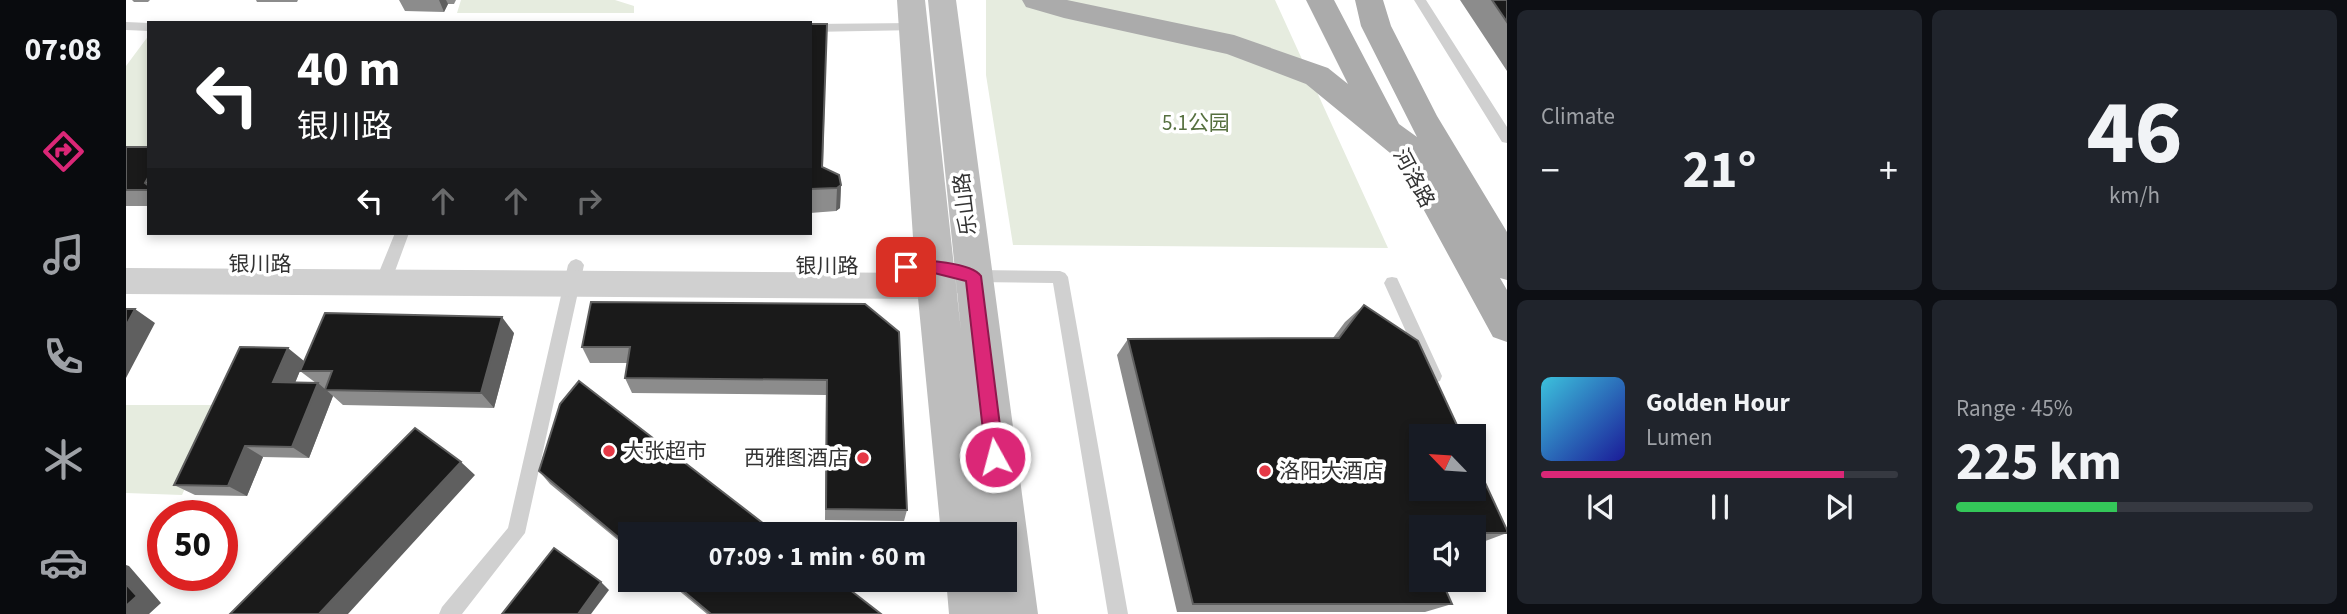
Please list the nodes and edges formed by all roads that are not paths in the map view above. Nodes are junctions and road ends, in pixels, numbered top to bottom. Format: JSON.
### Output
{"nodes":[{"id":1,"x":942,"y":0,"type":"edge"},
{"id":2,"x":1037,"y":0,"type":"edge"},
{"id":3,"x":1320,"y":0,"type":"edge"},
{"id":4,"x":1363,"y":0,"type":"edge"},
{"id":5,"x":1369,"y":0,"type":"edge"},
{"id":6,"x":1420,"y":0,"type":"edge"},
{"id":7,"x":912,"y":14,"type":"edge"},
{"id":8,"x":126,"y":26,"type":"edge"},
{"id":9,"x":147,"y":27,"type":"edge"},
{"id":10,"x":812,"y":28,"type":"edge"},
{"id":11,"x":1507,"y":138,"type":"edge"},
{"id":12,"x":401,"y":235,"type":"edge"},
{"id":13,"x":1507,"y":250,"type":"edge"},
{"id":14,"x":126,"y":264,"type":"edge"},
{"id":15,"x":1507,"y":265,"type":"edge"},
{"id":16,"x":387,"y":274,"type":"junction"},
{"id":17,"x":574,"y":274,"type":"junction"},
{"id":18,"x":948,"y":276,"type":"junction"},
{"id":19,"x":126,"y":281,"type":"edge"},
{"id":20,"x":1392,"y":283,"type":"dead end"},
{"id":21,"x":1507,"y":325,"type":"edge"},
{"id":22,"x":1507,"y":356,"type":"edge"},
{"id":23,"x":1443,"y":398,"type":"edge"},
{"id":24,"x":963,"y":522,"type":"edge"},
{"id":25,"x":1001,"y":522,"type":"edge"},
{"id":26,"x":970,"y":592,"type":"edge"},
{"id":27,"x":1011,"y":592,"type":"edge"},
{"id":28,"x":449,"y":614,"type":"edge"},
{"id":29,"x":973,"y":614,"type":"edge"},
{"id":30,"x":1014,"y":614,"type":"edge"},
{"id":31,"x":1118,"y":614,"type":"edge"}],
"edges":[{"from":1,"to":18,"type":"main road","name":"乐山路"},
{"from":2,"to":21,"type":"main road"},
{"from":3,"to":22,"type":"main road","name":"河洛路"},
{"from":4,"to":13,"type":"main road","name":"河洛路"},
{"from":5,"to":15,"type":"main road"},
{"from":6,"to":11,"type":"lane"},
{"from":7,"to":10,"type":"lane"},
{"from":7,"to":18,"type":"main road","name":"乐山路"},
{"from":8,"to":9,"type":"lane"},
{"from":12,"to":16,"type":"lane"},
{"from":14,"to":16,"type":"street","name":"银川路"},
{"from":16,"to":17,"type":"street","name":"银川路"},
{"from":16,"to":19,"type":"street","name":"银川路"},
{"from":17,"to":18,"type":"street","name":"银川路"},
{"from":17,"to":28,"type":"lane"},
{"from":18,"to":24,"type":"main road","name":"乐山路"},
{"from":18,"to":25,"type":"main road","name":"乐山路"},
{"from":18,"to":31,"type":"lane"},
{"from":20,"to":23,"type":"lane"},
{"from":26,"to":29,"type":"main road"},
{"from":27,"to":30,"type":"main road","name":"乐山路"}]}
